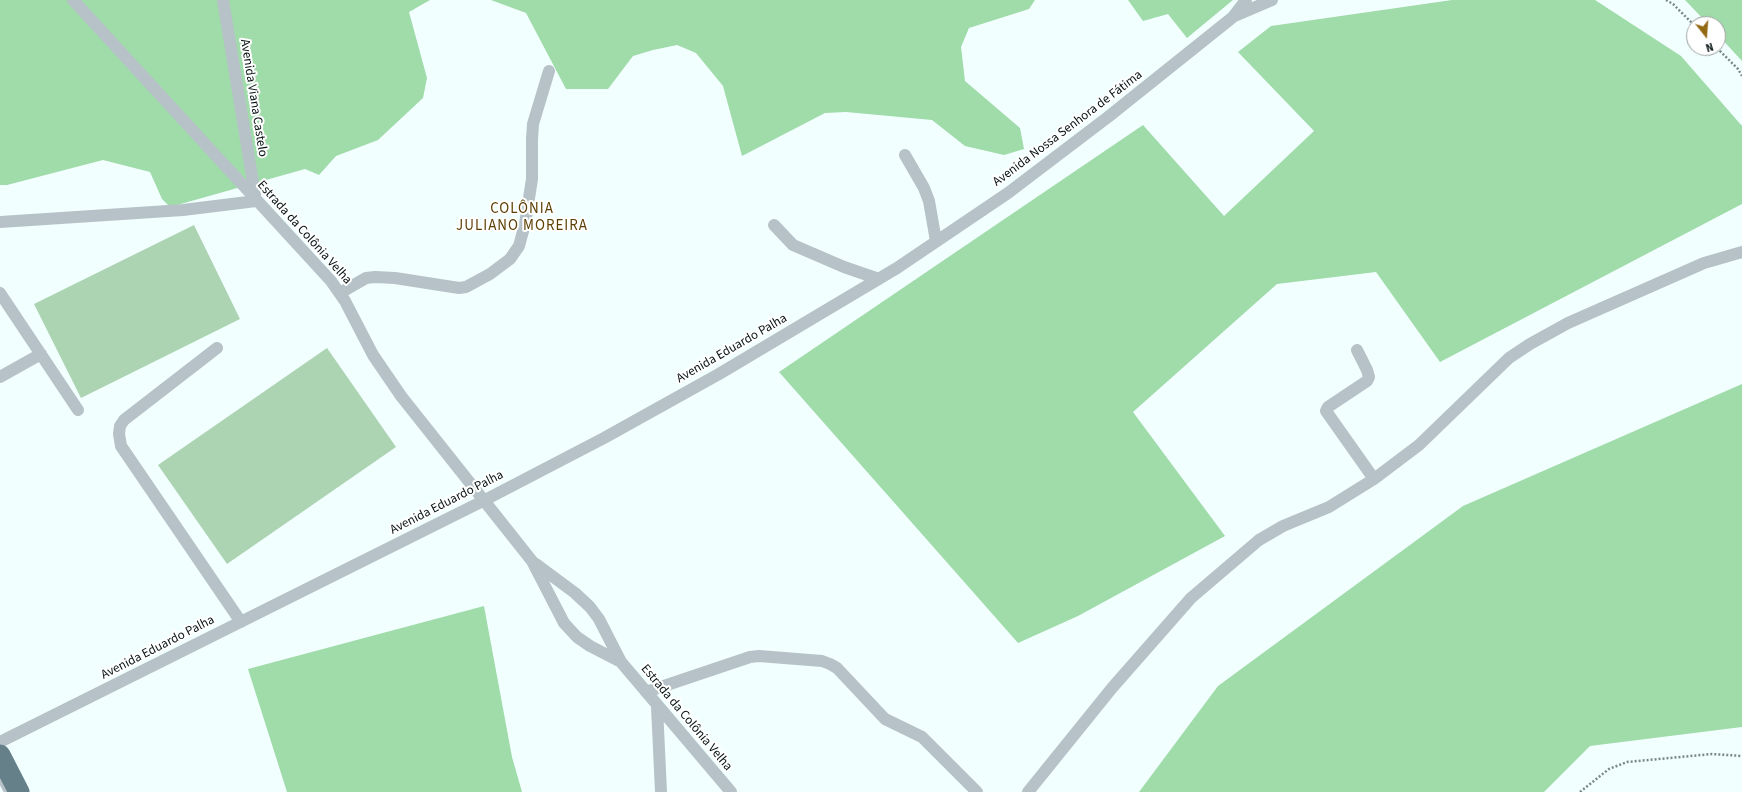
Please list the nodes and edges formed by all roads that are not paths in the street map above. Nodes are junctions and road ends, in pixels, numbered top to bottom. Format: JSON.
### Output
{"nodes":[{"id":1,"x":73,"y":0,"type":"edge"},
{"id":2,"x":223,"y":0,"type":"edge"},
{"id":3,"x":1246,"y":0,"type":"edge"},
{"id":4,"x":1272,"y":0,"type":"edge"},
{"id":5,"x":1233,"y":17,"type":"junction"},
{"id":6,"x":549,"y":71,"type":"dead end"},
{"id":7,"x":905,"y":155,"type":"dead end"},
{"id":8,"x":256,"y":201,"type":"junction"},
{"id":9,"x":0,"y":222,"type":"edge"},
{"id":10,"x":774,"y":225,"type":"dead end"},
{"id":11,"x":936,"y":241,"type":"junction"},
{"id":12,"x":1742,"y":252,"type":"edge"},
{"id":13,"x":897,"y":268,"type":"joint"},
{"id":14,"x":879,"y":279,"type":"junction"},
{"id":15,"x":0,"y":293,"type":"edge"},
{"id":16,"x":340,"y":293,"type":"junction"},
{"id":17,"x":217,"y":348,"type":"dead end"},
{"id":18,"x":1357,"y":350,"type":"dead end"},
{"id":19,"x":41,"y":354,"type":"junction"},
{"id":20,"x":0,"y":377,"type":"edge"},
{"id":21,"x":78,"y":410,"type":"dead end"},
{"id":22,"x":1374,"y":479,"type":"junction"},
{"id":23,"x":484,"y":501,"type":"junction"},
{"id":24,"x":532,"y":561,"type":"junction"},
{"id":25,"x":241,"y":622,"type":"junction"},
{"id":26,"x":621,"y":662,"type":"junction"},
{"id":27,"x":646,"y":692,"type":"junction"},
{"id":28,"x":657,"y":707,"type":"junction"},
{"id":29,"x":0,"y":742,"type":"edge"},
{"id":30,"x":0,"y":755,"type":"edge"},
{"id":31,"x":7,"y":784,"type":"edge"},
{"id":32,"x":661,"y":792,"type":"edge"},
{"id":33,"x":730,"y":792,"type":"edge"},
{"id":34,"x":977,"y":792,"type":"edge"},
{"id":35,"x":1028,"y":792,"type":"edge"}],
"edges":[{"from":1,"to":8,"type":"street","name":"Estrada da Colônia Velha"},
{"from":2,"to":8,"type":"street","name":"Avenida Viana Castelo"},
{"from":3,"to":5,"type":"street","name":"Avenida Nossa Senhora de Fátima"},
{"from":4,"to":5,"type":"street"},
{"from":5,"to":11,"type":"street","name":"Avenida Nossa Senhora de Fátima"},
{"from":6,"to":16,"type":"street"},
{"from":7,"to":11,"type":"street"},
{"from":8,"to":9,"type":"street"},
{"from":8,"to":16,"type":"street","name":"Estrada da Colônia Velha"},
{"from":10,"to":14,"type":"street"},
{"from":11,"to":13,"type":"street","name":"Avenida Nossa Senhora de Fátima"},
{"from":12,"to":22,"type":"street"},
{"from":13,"to":14,"type":"street","name":"Avenida Eduardo Palha"},
{"from":14,"to":23,"type":"street","name":"Avenida Eduardo Palha"},
{"from":15,"to":19,"type":"street"},
{"from":16,"to":23,"type":"street","name":"Estrada da Colônia Velha"},
{"from":17,"to":25,"type":"street"},
{"from":18,"to":22,"type":"street"},
{"from":19,"to":20,"type":"street"},
{"from":19,"to":21,"type":"street"},
{"from":22,"to":35,"type":"street"},
{"from":23,"to":24,"type":"street","name":"Estrada da Colônia Velha"},
{"from":23,"to":25,"type":"street","name":"Avenida Eduardo Palha"},
{"from":24,"to":26,"type":"street","name":"Estrada da Colônia Velha"},
{"from":24,"to":26,"type":"street","name":"Estrada da Colônia Velha"},
{"from":25,"to":29,"type":"street","name":"Avenida Eduardo Palha"},
{"from":26,"to":27,"type":"street","name":"Estrada da Colônia Velha"},
{"from":27,"to":28,"type":"street","name":"Estrada da Colônia Velha"},
{"from":27,"to":34,"type":"street"},
{"from":28,"to":32,"type":"street"},
{"from":28,"to":33,"type":"street","name":"Estrada da Colônia Velha"},
{"from":30,"to":31,"type":"highway"}]}
